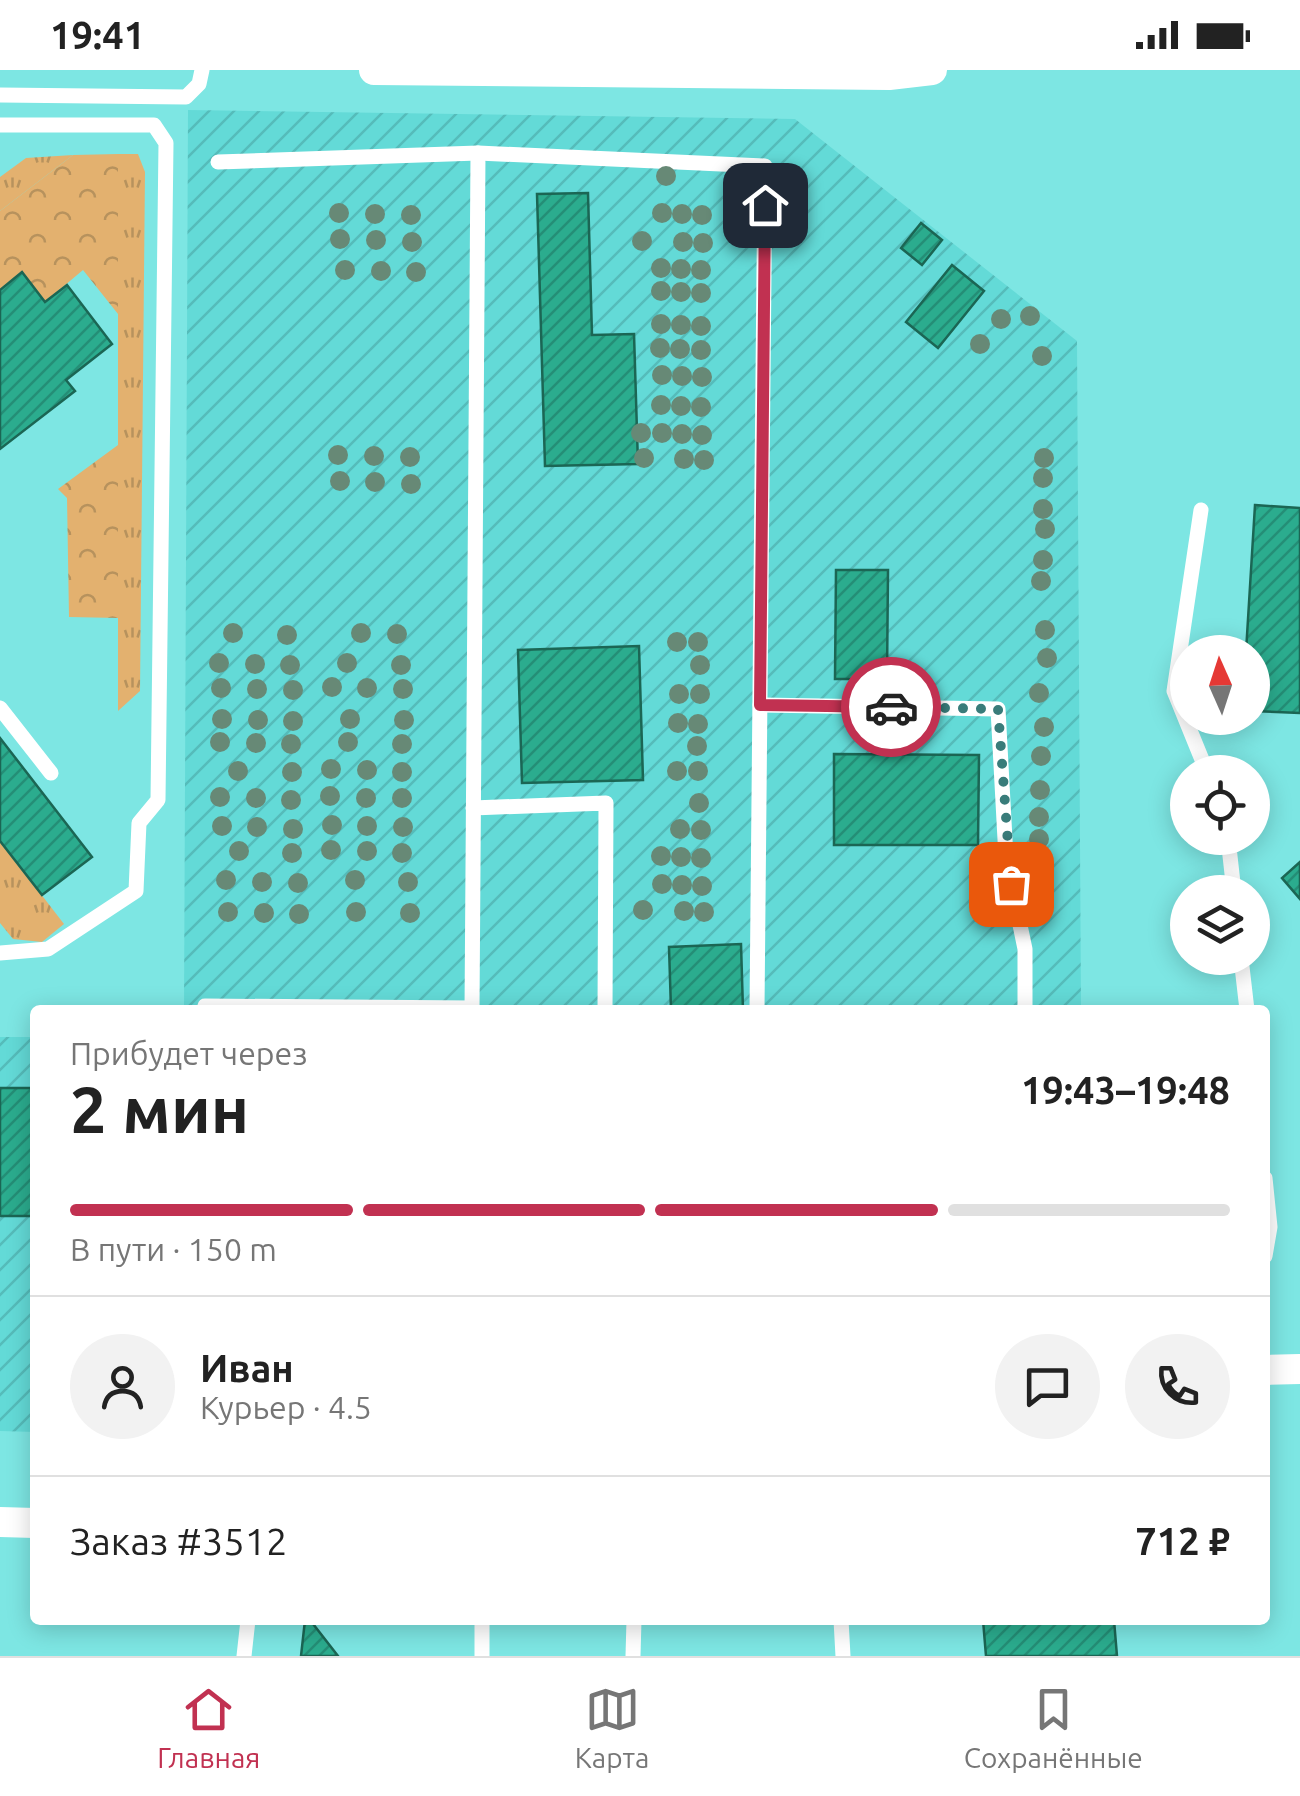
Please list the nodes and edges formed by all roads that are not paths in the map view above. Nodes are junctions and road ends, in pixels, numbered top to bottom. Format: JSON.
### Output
{"nodes":[{"id":1,"x":202,"y":70,"type":"edge"},
{"id":2,"x":374,"y":70,"type":"edge"},
{"id":3,"x":932,"y":70,"type":"edge"},
{"id":4,"x":679,"y":72,"type":"edge"},
{"id":5,"x":0,"y":95,"type":"edge"},
{"id":6,"x":0,"y":125,"type":"edge"},
{"id":7,"x":478,"y":153,"type":"junction"},
{"id":8,"x":218,"y":162,"type":"dead end"},
{"id":9,"x":1201,"y":510,"type":"dead end"},
{"id":10,"x":760,"y":705,"type":"junction"},
{"id":11,"x":0,"y":708,"type":"edge"},
{"id":12,"x":1200,"y":755,"type":"edge"},
{"id":13,"x":51,"y":773,"type":"dead end"},
{"id":14,"x":474,"y":808,"type":"junction"},
{"id":15,"x":0,"y":953,"type":"edge"},
{"id":16,"x":1243,"y":975,"type":"edge"},
{"id":17,"x":472,"y":1005,"type":"edge"},
{"id":18,"x":605,"y":1005,"type":"edge"},
{"id":19,"x":757,"y":1005,"type":"edge"},
{"id":20,"x":1025,"y":1005,"type":"edge"},
{"id":21,"x":1246,"y":1005,"type":"edge"},
{"id":22,"x":1300,"y":1369,"type":"edge"},
{"id":23,"x":1270,"y":1370,"type":"edge"},
{"id":24,"x":0,"y":1522,"type":"edge"},
{"id":25,"x":30,"y":1523,"type":"edge"},
{"id":26,"x":247,"y":1625,"type":"edge"},
{"id":27,"x":482,"y":1625,"type":"edge"},
{"id":28,"x":634,"y":1625,"type":"edge"},
{"id":29,"x":841,"y":1625,"type":"edge"},
{"id":30,"x":244,"y":1656,"type":"edge"},
{"id":31,"x":482,"y":1656,"type":"edge"},
{"id":32,"x":633,"y":1656,"type":"edge"},
{"id":33,"x":843,"y":1656,"type":"edge"}],
"edges":[{"from":1,"to":5,"type":"lane"},
{"from":2,"to":4,"type":"street"},
{"from":3,"to":4,"type":"street"},
{"from":6,"to":15,"type":"lane"},
{"from":7,"to":8,"type":"lane"},
{"from":7,"to":10,"type":"lane"},
{"from":7,"to":14,"type":"lane"},
{"from":9,"to":12,"type":"lane"},
{"from":10,"to":19,"type":"lane"},
{"from":10,"to":20,"type":"lane"},
{"from":11,"to":13,"type":"lane"},
{"from":14,"to":17,"type":"lane"},
{"from":14,"to":18,"type":"lane"},
{"from":16,"to":21,"type":"lane"},
{"from":22,"to":23,"type":"street"},
{"from":24,"to":25,"type":"street"},
{"from":26,"to":30,"type":"lane"},
{"from":27,"to":31,"type":"lane"},
{"from":28,"to":32,"type":"lane"},
{"from":29,"to":33,"type":"lane"}]}
